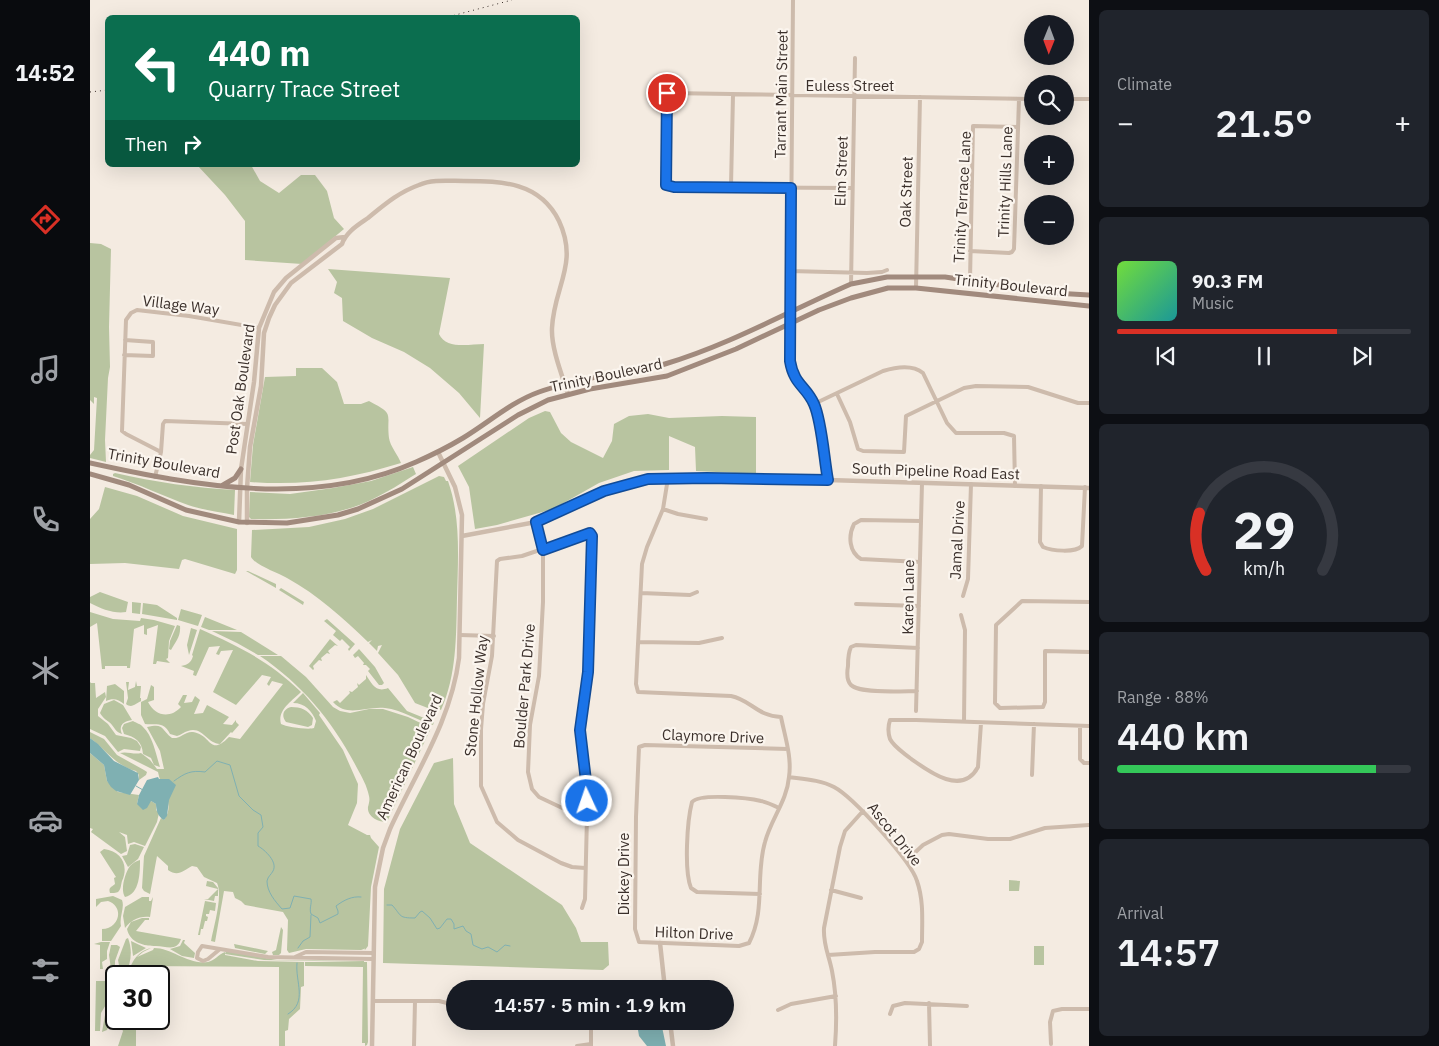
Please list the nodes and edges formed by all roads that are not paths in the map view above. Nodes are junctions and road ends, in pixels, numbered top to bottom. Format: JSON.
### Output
{"nodes":[{"id":1,"x":794,"y":0,"type":"edge"},
{"id":2,"x":855,"y":58,"type":"dead end"},
{"id":3,"x":733,"y":95,"type":"junction"},
{"id":4,"x":792,"y":96,"type":"junction"},
{"id":5,"x":854,"y":96,"type":"junction"},
{"id":6,"x":920,"y":97,"type":"junction"},
{"id":7,"x":1019,"y":99,"type":"junction"},
{"id":8,"x":1024,"y":99,"type":"edge"},
{"id":9,"x":1074,"y":99,"type":"edge"},
{"id":10,"x":1089,"y":100,"type":"edge"},
{"id":11,"x":1018,"y":127,"type":"junction"},
{"id":12,"x":731,"y":186,"type":"junction"},
{"id":13,"x":791,"y":188,"type":"junction"},
{"id":14,"x":851,"y":188,"type":"junction"},
{"id":15,"x":344,"y":236,"type":"junction"},
{"id":16,"x":970,"y":251,"type":"junction"},
{"id":17,"x":887,"y":270,"type":"dead end"},
{"id":18,"x":790,"y":272,"type":"junction"},
{"id":19,"x":850,"y":272,"type":"junction"},
{"id":20,"x":915,"y":277,"type":"junction"},
{"id":21,"x":970,"y":281,"type":"junction"},
{"id":22,"x":851,"y":284,"type":"junction"},
{"id":23,"x":916,"y":288,"type":"junction"},
{"id":24,"x":1089,"y":295,"type":"edge"},
{"id":25,"x":1089,"y":306,"type":"edge"},
{"id":26,"x":790,"y":312,"type":"junction"},
{"id":27,"x":790,"y":324,"type":"junction"},
{"id":28,"x":259,"y":328,"type":"junction"},
{"id":29,"x":265,"y":329,"type":"junction"},
{"id":30,"x":125,"y":340,"type":"junction"},
{"id":31,"x":124,"y":355,"type":"junction"},
{"id":32,"x":565,"y":384,"type":"junction"},
{"id":33,"x":568,"y":394,"type":"junction"},
{"id":34,"x":838,"y":394,"type":"junction"},
{"id":35,"x":937,"y":401,"type":"junction"},
{"id":36,"x":1089,"y":403,"type":"edge"},
{"id":37,"x":814,"y":404,"type":"junction"},
{"id":38,"x":247,"y":424,"type":"junction"},
{"id":39,"x":253,"y":432,"type":"junction"},
{"id":40,"x":245,"y":437,"type":"junction"},
{"id":41,"x":250,"y":445,"type":"junction"},
{"id":42,"x":161,"y":452,"type":"junction"},
{"id":43,"x":438,"y":452,"type":"junction"},
{"id":44,"x":444,"y":462,"type":"junction"},
{"id":45,"x":90,"y":463,"type":"edge"},
{"id":46,"x":241,"y":469,"type":"junction"},
{"id":47,"x":90,"y":474,"type":"edge"},
{"id":48,"x":155,"y":477,"type":"junction"},
{"id":49,"x":668,"y":478,"type":"junction"},
{"id":50,"x":828,"y":480,"type":"junction"},
{"id":51,"x":922,"y":483,"type":"junction"},
{"id":52,"x":970,"y":484,"type":"junction"},
{"id":53,"x":220,"y":486,"type":"junction"},
{"id":54,"x":1015,"y":486,"type":"junction"},
{"id":55,"x":1040,"y":486,"type":"junction"},
{"id":56,"x":240,"y":487,"type":"junction"},
{"id":57,"x":1087,"y":487,"type":"edge"},
{"id":58,"x":247,"y":488,"type":"junction"},
{"id":59,"x":663,"y":509,"type":"junction"},
{"id":60,"x":706,"y":519,"type":"dead end"},
{"id":61,"x":921,"y":521,"type":"junction"},
{"id":62,"x":239,"y":522,"type":"junction"},
{"id":63,"x":536,"y":522,"type":"junction"},
{"id":64,"x":247,"y":523,"type":"junction"},
{"id":65,"x":462,"y":536,"type":"junction"},
{"id":66,"x":543,"y":550,"type":"junction"},
{"id":67,"x":920,"y":562,"type":"junction"},
{"id":68,"x":697,"y":592,"type":"dead end"},
{"id":69,"x":641,"y":593,"type":"junction"},
{"id":70,"x":962,"y":596,"type":"dead end"},
{"id":71,"x":1089,"y":602,"type":"edge"},
{"id":72,"x":856,"y":604,"type":"dead end"},
{"id":73,"x":919,"y":606,"type":"junction"},
{"id":74,"x":961,"y":615,"type":"dead end"},
{"id":75,"x":460,"y":635,"type":"junction"},
{"id":76,"x":494,"y":636,"type":"junction"},
{"id":77,"x":722,"y":638,"type":"dead end"},
{"id":78,"x":638,"y":642,"type":"junction"},
{"id":79,"x":918,"y":648,"type":"junction"},
{"id":80,"x":1089,"y":652,"type":"edge"},
{"id":81,"x":917,"y":691,"type":"junction"},
{"id":82,"x":916,"y":711,"type":"dead end"},
{"id":83,"x":964,"y":722,"type":"junction"},
{"id":84,"x":982,"y":723,"type":"junction"},
{"id":85,"x":1034,"y":724,"type":"junction"},
{"id":86,"x":1080,"y":726,"type":"junction"},
{"id":87,"x":1089,"y":726,"type":"edge"},
{"id":88,"x":639,"y":747,"type":"joint"},
{"id":89,"x":788,"y":749,"type":"junction"},
{"id":90,"x":1089,"y":764,"type":"edge"},
{"id":91,"x":1032,"y":775,"type":"dead end"},
{"id":92,"x":789,"y":778,"type":"junction"},
{"id":93,"x":779,"y":808,"type":"junction"},
{"id":94,"x":863,"y":811,"type":"junction"},
{"id":95,"x":587,"y":816,"type":"junction"},
{"id":96,"x":1089,"y":825,"type":"edge"},
{"id":97,"x":906,"y":861,"type":"junction"},
{"id":98,"x":586,"y":868,"type":"junction"},
{"id":99,"x":831,"y":890,"type":"junction"},
{"id":100,"x":760,"y":894,"type":"junction"},
{"id":101,"x":861,"y":898,"type":"dead end"},
{"id":102,"x":582,"y":908,"type":"dead end"},
{"id":103,"x":639,"y":942,"type":"joint"},
{"id":104,"x":660,"y":943,"type":"junction"},
{"id":105,"x":220,"y":949,"type":"junction"},
{"id":106,"x":373,"y":953,"type":"junction"},
{"id":107,"x":828,"y":956,"type":"junction"},
{"id":108,"x":295,"y":957,"type":"junction"},
{"id":109,"x":373,"y":958,"type":"junction"},
{"id":110,"x":664,"y":980,"type":"edge"},
{"id":111,"x":836,"y":996,"type":"junction"},
{"id":112,"x":373,"y":1001,"type":"junction"},
{"id":113,"x":415,"y":1001,"type":"junction"},
{"id":114,"x":446,"y":1003,"type":"edge"},
{"id":115,"x":929,"y":1003,"type":"junction"},
{"id":116,"x":967,"y":1006,"type":"dead end"},
{"id":117,"x":1089,"y":1009,"type":"edge"},
{"id":118,"x":778,"y":1010,"type":"dead end"},
{"id":119,"x":890,"y":1014,"type":"dead end"},
{"id":120,"x":591,"y":1030,"type":"edge"},
{"id":121,"x":671,"y":1030,"type":"edge"},
{"id":122,"x":1051,"y":1044,"type":"dead end"},
{"id":123,"x":591,"y":1045,"type":"edge"},
{"id":124,"x":372,"y":1046,"type":"edge"},
{"id":125,"x":414,"y":1046,"type":"edge"},
{"id":126,"x":577,"y":1046,"type":"edge"},
{"id":127,"x":673,"y":1046,"type":"edge"},
{"id":128,"x":835,"y":1046,"type":"edge"},
{"id":129,"x":930,"y":1046,"type":"edge"}],
"edges":[{"from":1,"to":4,"type":"street","name":"Tarrant Main Street"},
{"from":2,"to":5,"type":"street","name":"Elm Street"},
{"from":3,"to":4,"type":"street","name":"Euless Street"},
{"from":3,"to":12,"type":"street"},
{"from":3,"to":12,"type":"street","name":"Euless Street"},
{"from":4,"to":5,"type":"street","name":"Euless Street"},
{"from":4,"to":13,"type":"street","name":"Tarrant Main Street"},
{"from":5,"to":6,"type":"street","name":"Euless Street"},
{"from":5,"to":14,"type":"street","name":"Elm Street"},
{"from":6,"to":7,"type":"street","name":"Euless Street"},
{"from":6,"to":20,"type":"street","name":"Oak Street"},
{"from":7,"to":8,"type":"street","name":"Euless Street"},
{"from":7,"to":11,"type":"street","name":"Trinity Hills Lane"},
{"from":9,"to":10,"type":"street"},
{"from":11,"to":16,"type":"street","name":"Trinity Hills Lane"},
{"from":11,"to":16,"type":"street","name":"Trinity Terrace Lane"},
{"from":12,"to":13,"type":"street"},
{"from":13,"to":14,"type":"street"},
{"from":13,"to":18,"type":"street","name":"Tarrant Main Street"},
{"from":14,"to":19,"type":"street","name":"Elm Street"},
{"from":15,"to":28,"type":"street","name":"Post Oak Boulevard"},
{"from":15,"to":29,"type":"street","name":"Post Oak Boulevard"},
{"from":15,"to":32,"type":"street","name":"Post Oak Boulevard"},
{"from":16,"to":21,"type":"street","name":"Trinity Terrace Lane"},
{"from":17,"to":19,"type":"street"},
{"from":18,"to":19,"type":"street"},
{"from":18,"to":26,"type":"street","name":"Tarrant Main Street"},
{"from":19,"to":22,"type":"street","name":"Elm Street"},
{"from":20,"to":21,"type":"main road","name":"Trinity Boulevard"},
{"from":20,"to":22,"type":"main road","name":"Trinity Boulevard"},
{"from":20,"to":23,"type":"street","name":"Oak Street"},
{"from":21,"to":24,"type":"main road","name":"Trinity Boulevard"},
{"from":22,"to":26,"type":"main road","name":"Trinity Boulevard"},
{"from":23,"to":25,"type":"main road","name":"Trinity Boulevard"},
{"from":23,"to":27,"type":"main road","name":"Trinity Boulevard"},
{"from":26,"to":27,"type":"street","name":"Tarrant Main Street"},
{"from":26,"to":32,"type":"main road","name":"Trinity Boulevard"},
{"from":27,"to":33,"type":"main road","name":"Trinity Boulevard"},
{"from":27,"to":37,"type":"street","name":"Tarrant Main Street"},
{"from":28,"to":29,"type":"street"},
{"from":28,"to":30,"type":"street","name":"Village Way"},
{"from":28,"to":38,"type":"street","name":"Post Oak Boulevard"},
{"from":29,"to":39,"type":"street","name":"Post Oak Boulevard"},
{"from":30,"to":31,"type":"street"},
{"from":30,"to":31,"type":"street"},
{"from":31,"to":42,"type":"street"},
{"from":32,"to":33,"type":"street","name":"Post Oak Boulevard"},
{"from":32,"to":43,"type":"main road","name":"Trinity Boulevard"},
{"from":33,"to":44,"type":"main road","name":"Trinity Boulevard"},
{"from":34,"to":35,"type":"street"},
{"from":34,"to":35,"type":"street"},
{"from":34,"to":37,"type":"street"},
{"from":35,"to":36,"type":"street"},
{"from":35,"to":54,"type":"street"},
{"from":37,"to":50,"type":"street","name":"Tarrant Main Street"},
{"from":38,"to":40,"type":"street","name":"Post Oak Boulevard"},
{"from":38,"to":42,"type":"street"},
{"from":39,"to":40,"type":"street"},
{"from":39,"to":41,"type":"street","name":"Post Oak Boulevard"},
{"from":40,"to":41,"type":"street"},
{"from":40,"to":46,"type":"street","name":"Post Oak Boulevard"},
{"from":41,"to":58,"type":"street","name":"Post Oak Boulevard"},
{"from":42,"to":48,"type":"street"},
{"from":43,"to":44,"type":"street","name":"American Boulevard"},
{"from":43,"to":58,"type":"main road","name":"Trinity Boulevard"},
{"from":44,"to":64,"type":"main road","name":"Trinity Boulevard"},
{"from":44,"to":65,"type":"street","name":"American Boulevard"},
{"from":45,"to":48,"type":"main road","name":"Trinity Boulevard"},
{"from":46,"to":53,"type":"main road"},
{"from":46,"to":56,"type":"street","name":"Post Oak Boulevard"},
{"from":47,"to":62,"type":"main road","name":"Trinity Boulevard"},
{"from":48,"to":53,"type":"main road","name":"Trinity Boulevard"},
{"from":49,"to":50,"type":"street","name":"South Pipeline Road East"},
{"from":49,"to":59,"type":"street"},
{"from":49,"to":63,"type":"street","name":"South Pipeline Road East"},
{"from":50,"to":51,"type":"street","name":"South Pipeline Road East"},
{"from":51,"to":52,"type":"street","name":"South Pipeline Road East"},
{"from":51,"to":61,"type":"street","name":"Karen Lane"},
{"from":52,"to":54,"type":"street","name":"South Pipeline Road East"},
{"from":52,"to":70,"type":"street","name":"Jamal Drive"},
{"from":53,"to":56,"type":"main road","name":"Trinity Boulevard"},
{"from":54,"to":55,"type":"street","name":"South Pipeline Road East"},
{"from":55,"to":57,"type":"street","name":"South Pipeline Road East"},
{"from":55,"to":57,"type":"street"},
{"from":56,"to":58,"type":"main road","name":"Trinity Boulevard"},
{"from":56,"to":62,"type":"street","name":"Post Oak Boulevard"},
{"from":58,"to":64,"type":"street","name":"Post Oak Boulevard"},
{"from":59,"to":60,"type":"street"},
{"from":59,"to":69,"type":"street"},
{"from":61,"to":67,"type":"street","name":"Karen Lane"},
{"from":61,"to":67,"type":"street"},
{"from":62,"to":64,"type":"main road","name":"Trinity Boulevard"},
{"from":63,"to":65,"type":"street","name":"South Pipeline Road East"},
{"from":63,"to":66,"type":"street","name":"Boulder Park Drive"},
{"from":65,"to":75,"type":"street","name":"American Boulevard"},
{"from":66,"to":76,"type":"street","name":"Stone Hollow Way"},
{"from":66,"to":95,"type":"street","name":"Boulder Park Drive"},
{"from":66,"to":95,"type":"street"},
{"from":67,"to":73,"type":"street","name":"Karen Lane"},
{"from":68,"to":69,"type":"street"},
{"from":69,"to":78,"type":"street"},
{"from":71,"to":80,"type":"street"},
{"from":72,"to":73,"type":"street"},
{"from":73,"to":79,"type":"street","name":"Karen Lane"},
{"from":74,"to":83,"type":"street"},
{"from":75,"to":76,"type":"street"},
{"from":75,"to":106,"type":"street","name":"American Boulevard"},
{"from":76,"to":98,"type":"street","name":"Stone Hollow Way"},
{"from":77,"to":78,"type":"street"},
{"from":78,"to":89,"type":"street"},
{"from":79,"to":81,"type":"street","name":"Karen Lane"},
{"from":79,"to":81,"type":"street"},
{"from":81,"to":82,"type":"street","name":"Karen Lane"},
{"from":83,"to":84,"type":"street"},
{"from":83,"to":84,"type":"street"},
{"from":84,"to":85,"type":"street"},
{"from":85,"to":86,"type":"street"},
{"from":85,"to":91,"type":"street"},
{"from":86,"to":87,"type":"street"},
{"from":86,"to":90,"type":"street"},
{"from":88,"to":89,"type":"street","name":"Claymore Drive"},
{"from":88,"to":103,"type":"street","name":"Dickey Drive"},
{"from":89,"to":92,"type":"street"},
{"from":92,"to":93,"type":"street"},
{"from":92,"to":94,"type":"street","name":"Ascot Drive"},
{"from":93,"to":100,"type":"street"},
{"from":93,"to":100,"type":"street"},
{"from":94,"to":97,"type":"street","name":"Ascot Drive"},
{"from":94,"to":99,"type":"street"},
{"from":95,"to":98,"type":"street"},
{"from":96,"to":97,"type":"street"},
{"from":97,"to":107,"type":"street","name":"Ascot Drive"},
{"from":98,"to":102,"type":"street"},
{"from":99,"to":101,"type":"street"},
{"from":99,"to":107,"type":"street"},
{"from":100,"to":104,"type":"street","name":"Hilton Drive"},
{"from":103,"to":104,"type":"street","name":"Hilton Drive"},
{"from":104,"to":110,"type":"street"},
{"from":105,"to":105,"type":"street"},
{"from":105,"to":108,"type":"street"},
{"from":106,"to":108,"type":"street"},
{"from":106,"to":109,"type":"street","name":"American Boulevard"},
{"from":107,"to":111,"type":"street"},
{"from":108,"to":109,"type":"street"},
{"from":109,"to":112,"type":"street","name":"American Boulevard"},
{"from":111,"to":118,"type":"street"},
{"from":111,"to":128,"type":"street"},
{"from":112,"to":113,"type":"street"},
{"from":112,"to":124,"type":"street","name":"American Boulevard"},
{"from":113,"to":114,"type":"street"},
{"from":113,"to":125,"type":"street"},
{"from":115,"to":116,"type":"street"},
{"from":115,"to":119,"type":"street"},
{"from":115,"to":129,"type":"street"},
{"from":117,"to":122,"type":"street"},
{"from":120,"to":123,"type":"street"},
{"from":121,"to":127,"type":"street"},
{"from":123,"to":126,"type":"street"}]}
